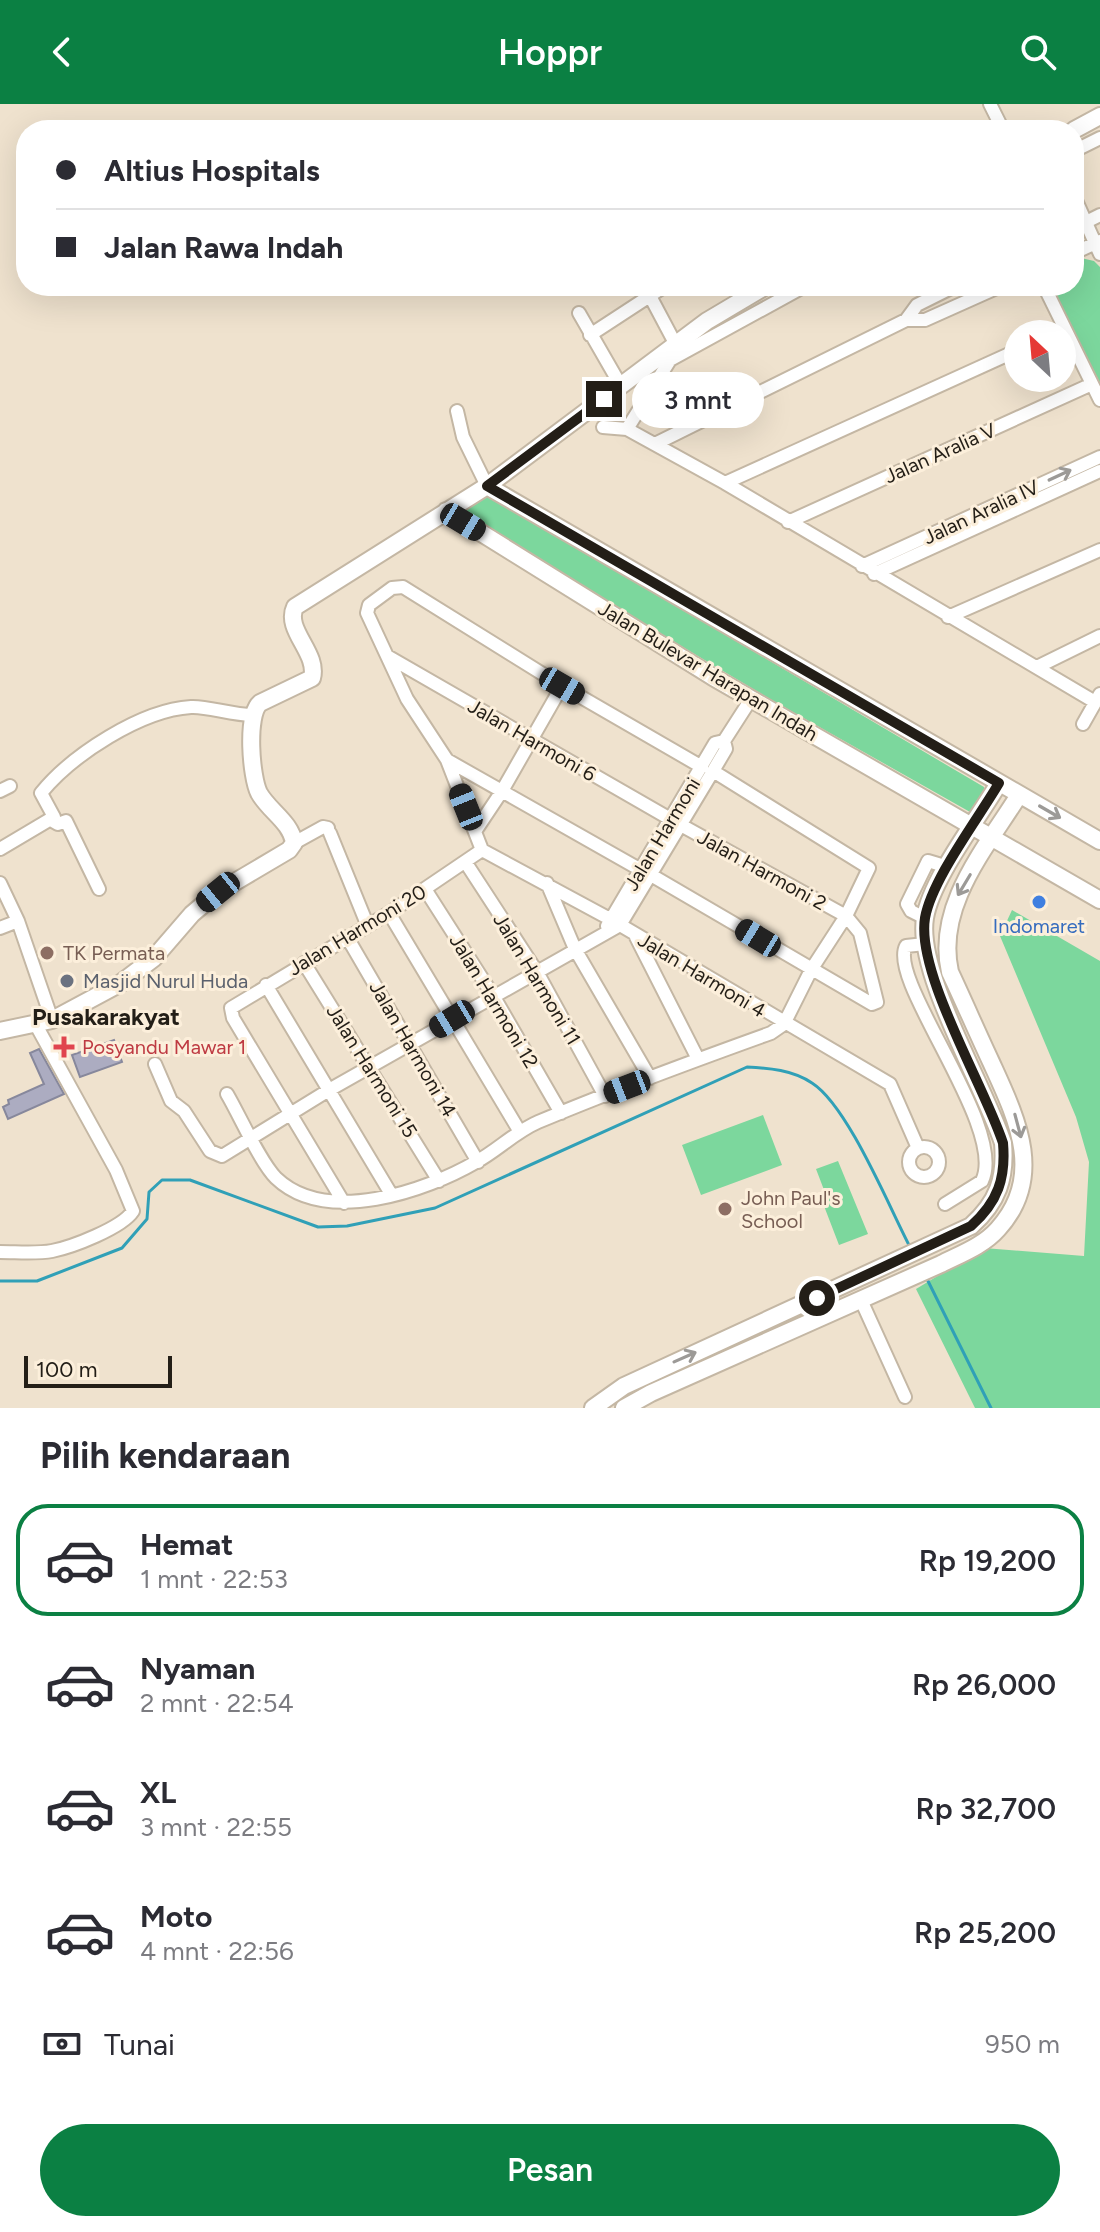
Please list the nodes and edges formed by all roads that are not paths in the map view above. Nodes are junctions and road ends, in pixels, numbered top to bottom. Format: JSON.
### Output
{"nodes":[{"id":1,"x":1100,"y":215,"type":"edge"},
{"id":2,"x":1084,"y":216,"type":"edge"},
{"id":3,"x":1087,"y":222,"type":"junction"},
{"id":4,"x":1084,"y":223,"type":"edge"},
{"id":5,"x":1098,"y":246,"type":"edge"},
{"id":6,"x":650,"y":296,"type":"joint"},
{"id":7,"x":747,"y":296,"type":"edge"},
{"id":8,"x":787,"y":296,"type":"edge"},
{"id":9,"x":935,"y":296,"type":"edge"},
{"id":10,"x":979,"y":296,"type":"edge"},
{"id":11,"x":1047,"y":296,"type":"edge"},
{"id":12,"x":579,"y":313,"type":"dead end"},
{"id":13,"x":906,"y":320,"type":"junction"},
{"id":14,"x":1055,"y":320,"type":"edge"},
{"id":15,"x":590,"y":335,"type":"junction"},
{"id":16,"x":676,"y":345,"type":"junction"},
{"id":17,"x":1004,"y":356,"type":"edge"},
{"id":18,"x":1076,"y":359,"type":"edge"},
{"id":19,"x":1092,"y":384,"type":"junction"},
{"id":20,"x":621,"y":386,"type":"junction"},
{"id":21,"x":1100,"y":400,"type":"edge"},
{"id":22,"x":457,"y":411,"type":"dead end"},
{"id":23,"x":603,"y":427,"type":"dead end"},
{"id":24,"x":627,"y":429,"type":"junction"},
{"id":25,"x":655,"y":444,"type":"junction"},
{"id":26,"x":1100,"y":457,"type":"edge"},
{"id":27,"x":1100,"y":471,"type":"edge"},
{"id":28,"x":725,"y":483,"type":"junction"},
{"id":29,"x":487,"y":486,"type":"junction"},
{"id":30,"x":446,"y":511,"type":"junction"},
{"id":31,"x":788,"y":522,"type":"junction"},
{"id":32,"x":1100,"y":550,"type":"edge"},
{"id":33,"x":862,"y":566,"type":"junction"},
{"id":34,"x":874,"y":574,"type":"junction"},
{"id":35,"x":948,"y":617,"type":"junction"},
{"id":36,"x":1100,"y":637,"type":"edge"},
{"id":37,"x":387,"y":656,"type":"junction"},
{"id":38,"x":1037,"y":667,"type":"junction"},
{"id":39,"x":562,"y":686,"type":"junction"},
{"id":40,"x":1098,"y":698,"type":"edge"},
{"id":41,"x":751,"y":699,"type":"junction"},
{"id":42,"x":253,"y":715,"type":"junction"},
{"id":43,"x":1083,"y":724,"type":"dead end"},
{"id":44,"x":529,"y":739,"type":"junction"},
{"id":45,"x":447,"y":760,"type":"junction"},
{"id":46,"x":708,"y":769,"type":"junction"},
{"id":47,"x":999,"y":783,"type":"junction"},
{"id":48,"x":502,"y":791,"type":"junction"},
{"id":49,"x":1019,"y":795,"type":"junction"},
{"id":50,"x":51,"y":820,"type":"junction"},
{"id":51,"x":674,"y":821,"type":"junction"},
{"id":52,"x":973,"y":827,"type":"junction"},
{"id":53,"x":476,"y":830,"type":"junction"},
{"id":54,"x":992,"y":838,"type":"junction"},
{"id":55,"x":1100,"y":841,"type":"edge"},
{"id":56,"x":294,"y":843,"type":"junction"},
{"id":57,"x":0,"y":849,"type":"edge"},
{"id":58,"x":482,"y":850,"type":"junction"},
{"id":59,"x":466,"y":863,"type":"junction"},
{"id":60,"x":646,"y":872,"type":"junction"},
{"id":61,"x":547,"y":883,"type":"junction"},
{"id":62,"x":1,"y":888,"type":"edge"},
{"id":63,"x":99,"y":889,"type":"dead end"},
{"id":64,"x":425,"y":889,"type":"junction"},
{"id":65,"x":1100,"y":900,"type":"edge"},
{"id":66,"x":389,"y":913,"type":"junction"},
{"id":67,"x":846,"y":916,"type":"junction"},
{"id":68,"x":18,"y":921,"type":"junction"},
{"id":69,"x":615,"y":922,"type":"junction"},
{"id":70,"x":367,"y":924,"type":"junction"},
{"id":71,"x":0,"y":928,"type":"edge"},
{"id":72,"x":635,"y":935,"type":"junction"},
{"id":73,"x":347,"y":937,"type":"junction"},
{"id":74,"x":925,"y":944,"type":"junction"},
{"id":75,"x":575,"y":949,"type":"junction"},
{"id":76,"x":304,"y":963,"type":"junction"},
{"id":77,"x":811,"y":970,"type":"junction"},
{"id":78,"x":537,"y":972,"type":"junction"},
{"id":79,"x":933,"y":979,"type":"junction"},
{"id":80,"x":266,"y":985,"type":"junction"},
{"id":81,"x":913,"y":986,"type":"junction"},
{"id":82,"x":494,"y":997,"type":"junction"},
{"id":83,"x":452,"y":1019,"type":"junction"},
{"id":84,"x":44,"y":1022,"type":"junction"},
{"id":85,"x":784,"y":1024,"type":"junction"},
{"id":86,"x":0,"y":1031,"type":"edge"},
{"id":87,"x":410,"y":1044,"type":"junction"},
{"id":88,"x":698,"y":1059,"type":"junction"},
{"id":89,"x":155,"y":1064,"type":"dead end"},
{"id":90,"x":371,"y":1067,"type":"junction"},
{"id":91,"x":650,"y":1078,"type":"junction"},
{"id":92,"x":329,"y":1090,"type":"junction"},
{"id":93,"x":227,"y":1094,"type":"dead end"},
{"id":94,"x":605,"y":1096,"type":"junction"},
{"id":95,"x":291,"y":1113,"type":"junction"},
{"id":96,"x":561,"y":1113,"type":"junction"},
{"id":97,"x":996,"y":1120,"type":"junction"},
{"id":98,"x":979,"y":1128,"type":"junction"},
{"id":99,"x":520,"y":1132,"type":"junction"},
{"id":100,"x":251,"y":1136,"type":"junction"},
{"id":101,"x":918,"y":1148,"type":"dead end"},
{"id":102,"x":478,"y":1162,"type":"junction"},
{"id":103,"x":984,"y":1178,"type":"junction"},
{"id":104,"x":439,"y":1181,"type":"junction"},
{"id":105,"x":1002,"y":1186,"type":"junction"},
{"id":106,"x":391,"y":1194,"type":"junction"},
{"id":107,"x":344,"y":1203,"type":"junction"},
{"id":108,"x":945,"y":1204,"type":"dead end"},
{"id":109,"x":0,"y":1252,"type":"edge"},
{"id":110,"x":861,"y":1300,"type":"junction"},
{"id":111,"x":793,"y":1309,"type":"junction"},
{"id":112,"x":801,"y":1326,"type":"junction"},
{"id":113,"x":652,"y":1373,"type":"junction"},
{"id":114,"x":659,"y":1389,"type":"junction"},
{"id":115,"x":905,"y":1397,"type":"dead end"},
{"id":116,"x":593,"y":1408,"type":"edge"},
{"id":117,"x":624,"y":1408,"type":"edge"}],
"edges":[{"from":1,"to":3,"type":"street"},
{"from":2,"to":3,"type":"street"},
{"from":3,"to":4,"type":"street"},
{"from":3,"to":5,"type":"street"},
{"from":6,"to":15,"type":"street"},
{"from":6,"to":16,"type":"street"},
{"from":7,"to":16,"type":"street"},
{"from":8,"to":24,"type":"street"},
{"from":9,"to":13,"type":"street"},
{"from":10,"to":13,"type":"street"},
{"from":11,"to":14,"type":"street"},
{"from":12,"to":15,"type":"street"},
{"from":13,"to":25,"type":"street"},
{"from":15,"to":20,"type":"street"},
{"from":16,"to":20,"type":"street"},
{"from":17,"to":28,"type":"street"},
{"from":18,"to":19,"type":"street"},
{"from":19,"to":21,"type":"street"},
{"from":19,"to":31,"type":"street","name":"Jalan Aralia V"},
{"from":20,"to":29,"type":"street"},
{"from":22,"to":29,"type":"street"},
{"from":23,"to":24,"type":"street"},
{"from":24,"to":25,"type":"street"},
{"from":25,"to":28,"type":"street"},
{"from":33,"to":26,"type":"street","name":"Jalan Aralia IV","one_way":true},
{"from":27,"to":34,"type":"street"},
{"from":28,"to":31,"type":"street"},
{"from":29,"to":30,"type":"street"},
{"from":29,"to":47,"type":"street"},
{"from":30,"to":41,"type":"street","name":"Jalan Bulevar Harapan Indah"},
{"from":30,"to":42,"type":"street"},
{"from":31,"to":33,"type":"street"},
{"from":32,"to":35,"type":"street"},
{"from":33,"to":34,"type":"street"},
{"from":34,"to":35,"type":"street"},
{"from":35,"to":38,"type":"street"},
{"from":36,"to":38,"type":"street"},
{"from":37,"to":39,"type":"street"},
{"from":37,"to":44,"type":"street","name":"Jalan Harmoni 6"},
{"from":37,"to":45,"type":"street"},
{"from":38,"to":40,"type":"street"},
{"from":39,"to":44,"type":"street"},
{"from":39,"to":46,"type":"street"},
{"from":40,"to":43,"type":"street"},
{"from":41,"to":46,"type":"street","name":"Jalan Harmoni"},
{"from":41,"to":52,"type":"street","name":"Jalan Bulevar Harapan Indah"},
{"from":42,"to":50,"type":"street"},
{"from":42,"to":56,"type":"street"},
{"from":44,"to":48,"type":"street"},
{"from":44,"to":51,"type":"street","name":"Jalan Harmoni 6"},
{"from":45,"to":48,"type":"street"},
{"from":45,"to":53,"type":"street"},
{"from":46,"to":51,"type":"street","name":"Jalan Harmoni"},
{"from":46,"to":67,"type":"street"},
{"from":47,"to":49,"type":"street"},
{"from":47,"to":52,"type":"street"},
{"from":48,"to":53,"type":"street"},
{"from":48,"to":60,"type":"street"},
{"from":49,"to":54,"type":"street"},
{"from":49,"to":55,"type":"street","one_way":true},
{"from":50,"to":57,"type":"street"},
{"from":50,"to":63,"type":"street"},
{"from":51,"to":60,"type":"street","name":"Jalan Harmoni"},
{"from":51,"to":67,"type":"street","name":"Jalan Harmoni 2"},
{"from":52,"to":54,"type":"street","name":"Jalan Bulevar Harapan Indah"},
{"from":52,"to":74,"type":"street"},
{"from":53,"to":58,"type":"street"},
{"from":54,"to":65,"type":"street","name":"Jalan Bulevar Harapan Indah"},
{"from":54,"to":110,"type":"street","one_way":true},
{"from":56,"to":70,"type":"street"},
{"from":56,"to":84,"type":"street"},
{"from":58,"to":59,"type":"street","name":"Jalan Harmoni 20"},
{"from":58,"to":61,"type":"street","name":"Jalan Harmoni 4"},
{"from":59,"to":64,"type":"street","name":"Jalan Harmoni 20"},
{"from":59,"to":78,"type":"street","name":"Jalan Harmoni 11"},
{"from":60,"to":69,"type":"street","name":"Jalan Harmoni"},
{"from":60,"to":77,"type":"street"},
{"from":61,"to":69,"type":"street","name":"Jalan Harmoni 4"},
{"from":61,"to":75,"type":"street"},
{"from":62,"to":68,"type":"street"},
{"from":64,"to":66,"type":"street","name":"Jalan Harmoni 20"},
{"from":64,"to":82,"type":"street","name":"Jalan Harmoni 12"},
{"from":66,"to":70,"type":"street","name":"Jalan Harmoni 20"},
{"from":66,"to":83,"type":"street"},
{"from":67,"to":77,"type":"street"},
{"from":67,"to":77,"type":"street"},
{"from":68,"to":71,"type":"street"},
{"from":68,"to":84,"type":"street"},
{"from":69,"to":72,"type":"street","name":"Jalan Harmoni 4"},
{"from":69,"to":75,"type":"street","name":"Jalan Harmoni"},
{"from":70,"to":73,"type":"street","name":"Jalan Harmoni 20"},
{"from":72,"to":85,"type":"street","name":"Jalan Harmoni 4"},
{"from":72,"to":88,"type":"street"},
{"from":73,"to":76,"type":"street","name":"Jalan Harmoni 20"},
{"from":73,"to":87,"type":"street","name":"Jalan Harmoni 14"},
{"from":74,"to":79,"type":"street"},
{"from":74,"to":81,"type":"street"},
{"from":75,"to":78,"type":"street"},
{"from":75,"to":91,"type":"street"},
{"from":76,"to":80,"type":"street","name":"Jalan Harmoni 20"},
{"from":76,"to":90,"type":"street","name":"Jalan Harmoni 15"},
{"from":77,"to":85,"type":"street"},
{"from":78,"to":82,"type":"street"},
{"from":78,"to":94,"type":"street","name":"Jalan Harmoni 11"},
{"from":79,"to":81,"type":"street"},
{"from":79,"to":97,"type":"street"},
{"from":80,"to":92,"type":"street"},
{"from":80,"to":95,"type":"street","name":"Jalan Harmoni 20"},
{"from":81,"to":98,"type":"street"},
{"from":82,"to":83,"type":"street"},
{"from":82,"to":96,"type":"street","name":"Jalan Harmoni 12"},
{"from":83,"to":87,"type":"street"},
{"from":83,"to":99,"type":"street"},
{"from":84,"to":86,"type":"street"},
{"from":84,"to":109,"type":"street"},
{"from":85,"to":88,"type":"street"},
{"from":85,"to":101,"type":"street","name":"Jalan Harmoni 4"},
{"from":87,"to":90,"type":"street"},
{"from":87,"to":102,"type":"street","name":"Jalan Harmoni 14"},
{"from":88,"to":91,"type":"street"},
{"from":89,"to":100,"type":"street"},
{"from":90,"to":92,"type":"street"},
{"from":90,"to":104,"type":"street","name":"Jalan Harmoni 15"},
{"from":91,"to":94,"type":"street"},
{"from":92,"to":95,"type":"street"},
{"from":92,"to":106,"type":"street"},
{"from":93,"to":100,"type":"street"},
{"from":94,"to":96,"type":"street"},
{"from":95,"to":100,"type":"street"},
{"from":95,"to":107,"type":"street"},
{"from":96,"to":99,"type":"street"},
{"from":97,"to":98,"type":"street"},
{"from":97,"to":105,"type":"street"},
{"from":98,"to":103,"type":"street"},
{"from":99,"to":102,"type":"street"},
{"from":100,"to":107,"type":"street"},
{"from":102,"to":104,"type":"street"},
{"from":103,"to":105,"type":"street"},
{"from":103,"to":108,"type":"street"},
{"from":104,"to":106,"type":"street"},
{"from":105,"to":111,"type":"street"},
{"from":106,"to":107,"type":"street"},
{"from":110,"to":112,"type":"street"},
{"from":110,"to":115,"type":"street"},
{"from":111,"to":112,"type":"street"},
{"from":113,"to":111,"type":"street","one_way":true},
{"from":112,"to":114,"type":"street"},
{"from":113,"to":114,"type":"street"},
{"from":113,"to":116,"type":"street"},
{"from":114,"to":117,"type":"street"}]}
